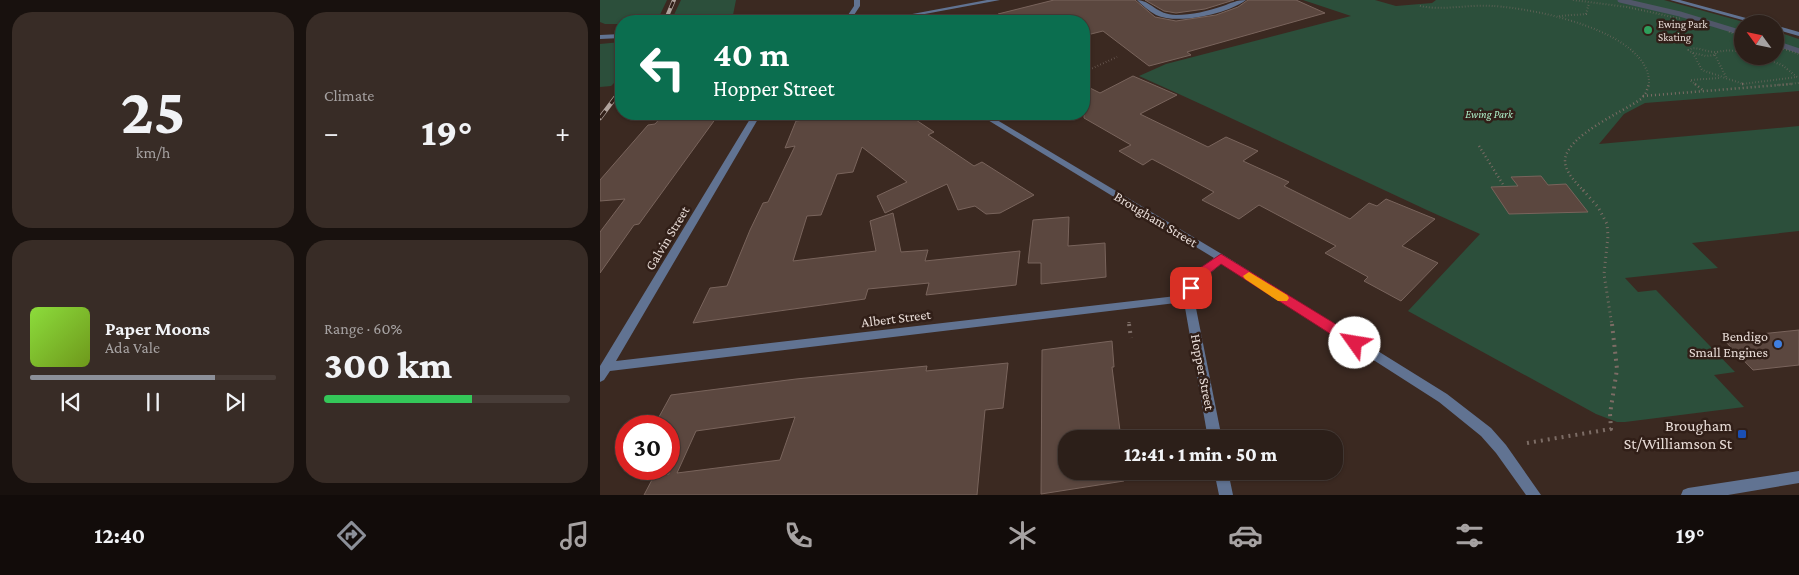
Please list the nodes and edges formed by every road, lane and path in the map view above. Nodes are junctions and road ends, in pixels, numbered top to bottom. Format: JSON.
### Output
{"nodes":[{"id":1,"x":857,"y":0,"type":"edge"},
{"id":2,"x":997,"y":0,"type":"edge"},
{"id":3,"x":1140,"y":0,"type":"edge"},
{"id":4,"x":1243,"y":0,"type":"edge"},
{"id":5,"x":1573,"y":0,"type":"edge"},
{"id":6,"x":1673,"y":0,"type":"edge"},
{"id":7,"x":1588,"y":3,"type":"junction"},
{"id":8,"x":1420,"y":6,"type":"dead end"},
{"id":9,"x":851,"y":15,"type":"edge"},
{"id":10,"x":912,"y":15,"type":"edge"},
{"id":11,"x":1556,"y":16,"type":"junction"},
{"id":12,"x":1734,"y":16,"type":"edge"},
{"id":13,"x":1684,"y":19,"type":"dead end"},
{"id":14,"x":1784,"y":30,"type":"edge"},
{"id":15,"x":1728,"y":31,"type":"dead end"},
{"id":16,"x":1734,"y":33,"type":"edge"},
{"id":17,"x":1799,"y":34,"type":"edge"},
{"id":18,"x":615,"y":36,"type":"edge"},
{"id":19,"x":600,"y":37,"type":"edge"},
{"id":20,"x":1784,"y":49,"type":"edge"},
{"id":21,"x":1734,"y":50,"type":"edge"},
{"id":22,"x":1693,"y":53,"type":"junction"},
{"id":23,"x":1716,"y":53,"type":"junction"},
{"id":24,"x":1799,"y":54,"type":"edge"},
{"id":25,"x":1117,"y":57,"type":"dead end"},
{"id":26,"x":1782,"y":65,"type":"edge"},
{"id":27,"x":1090,"y":69,"type":"edge"},
{"id":28,"x":1726,"y":77,"type":"junction"},
{"id":29,"x":1799,"y":83,"type":"edge"},
{"id":30,"x":1704,"y":91,"type":"junction"},
{"id":31,"x":1644,"y":96,"type":"junction"},
{"id":32,"x":753,"y":120,"type":"edge"},
{"id":33,"x":992,"y":120,"type":"edge"},
{"id":34,"x":1479,"y":146,"type":"dead end"},
{"id":35,"x":1504,"y":186,"type":"dead end"},
{"id":36,"x":1221,"y":258,"type":"junction"},
{"id":37,"x":1189,"y":298,"type":"junction"},
{"id":38,"x":603,"y":372,"type":"edge"},
{"id":39,"x":1213,"y":430,"type":"edge"},
{"id":40,"x":1527,"y":443,"type":"dead end"},
{"id":41,"x":1799,"y":477,"type":"edge"},
{"id":42,"x":1223,"y":480,"type":"edge"},
{"id":43,"x":1717,"y":493,"type":"edge"},
{"id":44,"x":1226,"y":495,"type":"edge"},
{"id":45,"x":1534,"y":495,"type":"edge"},
{"id":46,"x":1688,"y":495,"type":"edge"}],
"edges":[{"from":1,"to":9,"type":"street"},
{"from":2,"to":10,"type":"street"},
{"from":3,"to":4,"type":"street"},
{"from":5,"to":7,"type":"path"},
{"from":6,"to":12,"type":"street"},
{"from":7,"to":11,"type":"path"},
{"from":7,"to":13,"type":"path"},
{"from":8,"to":11,"type":"path"},
{"from":11,"to":31,"type":"path"},
{"from":14,"to":17,"type":"street"},
{"from":15,"to":16,"type":"path"},
{"from":18,"to":19,"type":"street"},
{"from":20,"to":24,"type":"path"},
{"from":21,"to":23,"type":"path"},
{"from":22,"to":23,"type":"path"},
{"from":22,"to":23,"type":"path"},
{"from":22,"to":28,"type":"path"},
{"from":23,"to":28,"type":"path"},
{"from":25,"to":27,"type":"path"},
{"from":26,"to":28,"type":"path"},
{"from":28,"to":30,"type":"path"},
{"from":29,"to":30,"type":"path"},
{"from":30,"to":31,"type":"path"},
{"from":31,"to":40,"type":"path"},
{"from":32,"to":38,"type":"street","name":"Galvin Street"},
{"from":33,"to":36,"type":"street","name":"Brougham Street"},
{"from":34,"to":35,"type":"path"},
{"from":36,"to":37,"type":"street"},
{"from":36,"to":45,"type":"street","name":"Brougham Street"},
{"from":37,"to":38,"type":"street","name":"Albert Street"},
{"from":37,"to":39,"type":"street","name":"Hopper Street"},
{"from":41,"to":43,"type":"street"},
{"from":42,"to":44,"type":"street"},
{"from":43,"to":46,"type":"street"}]}
